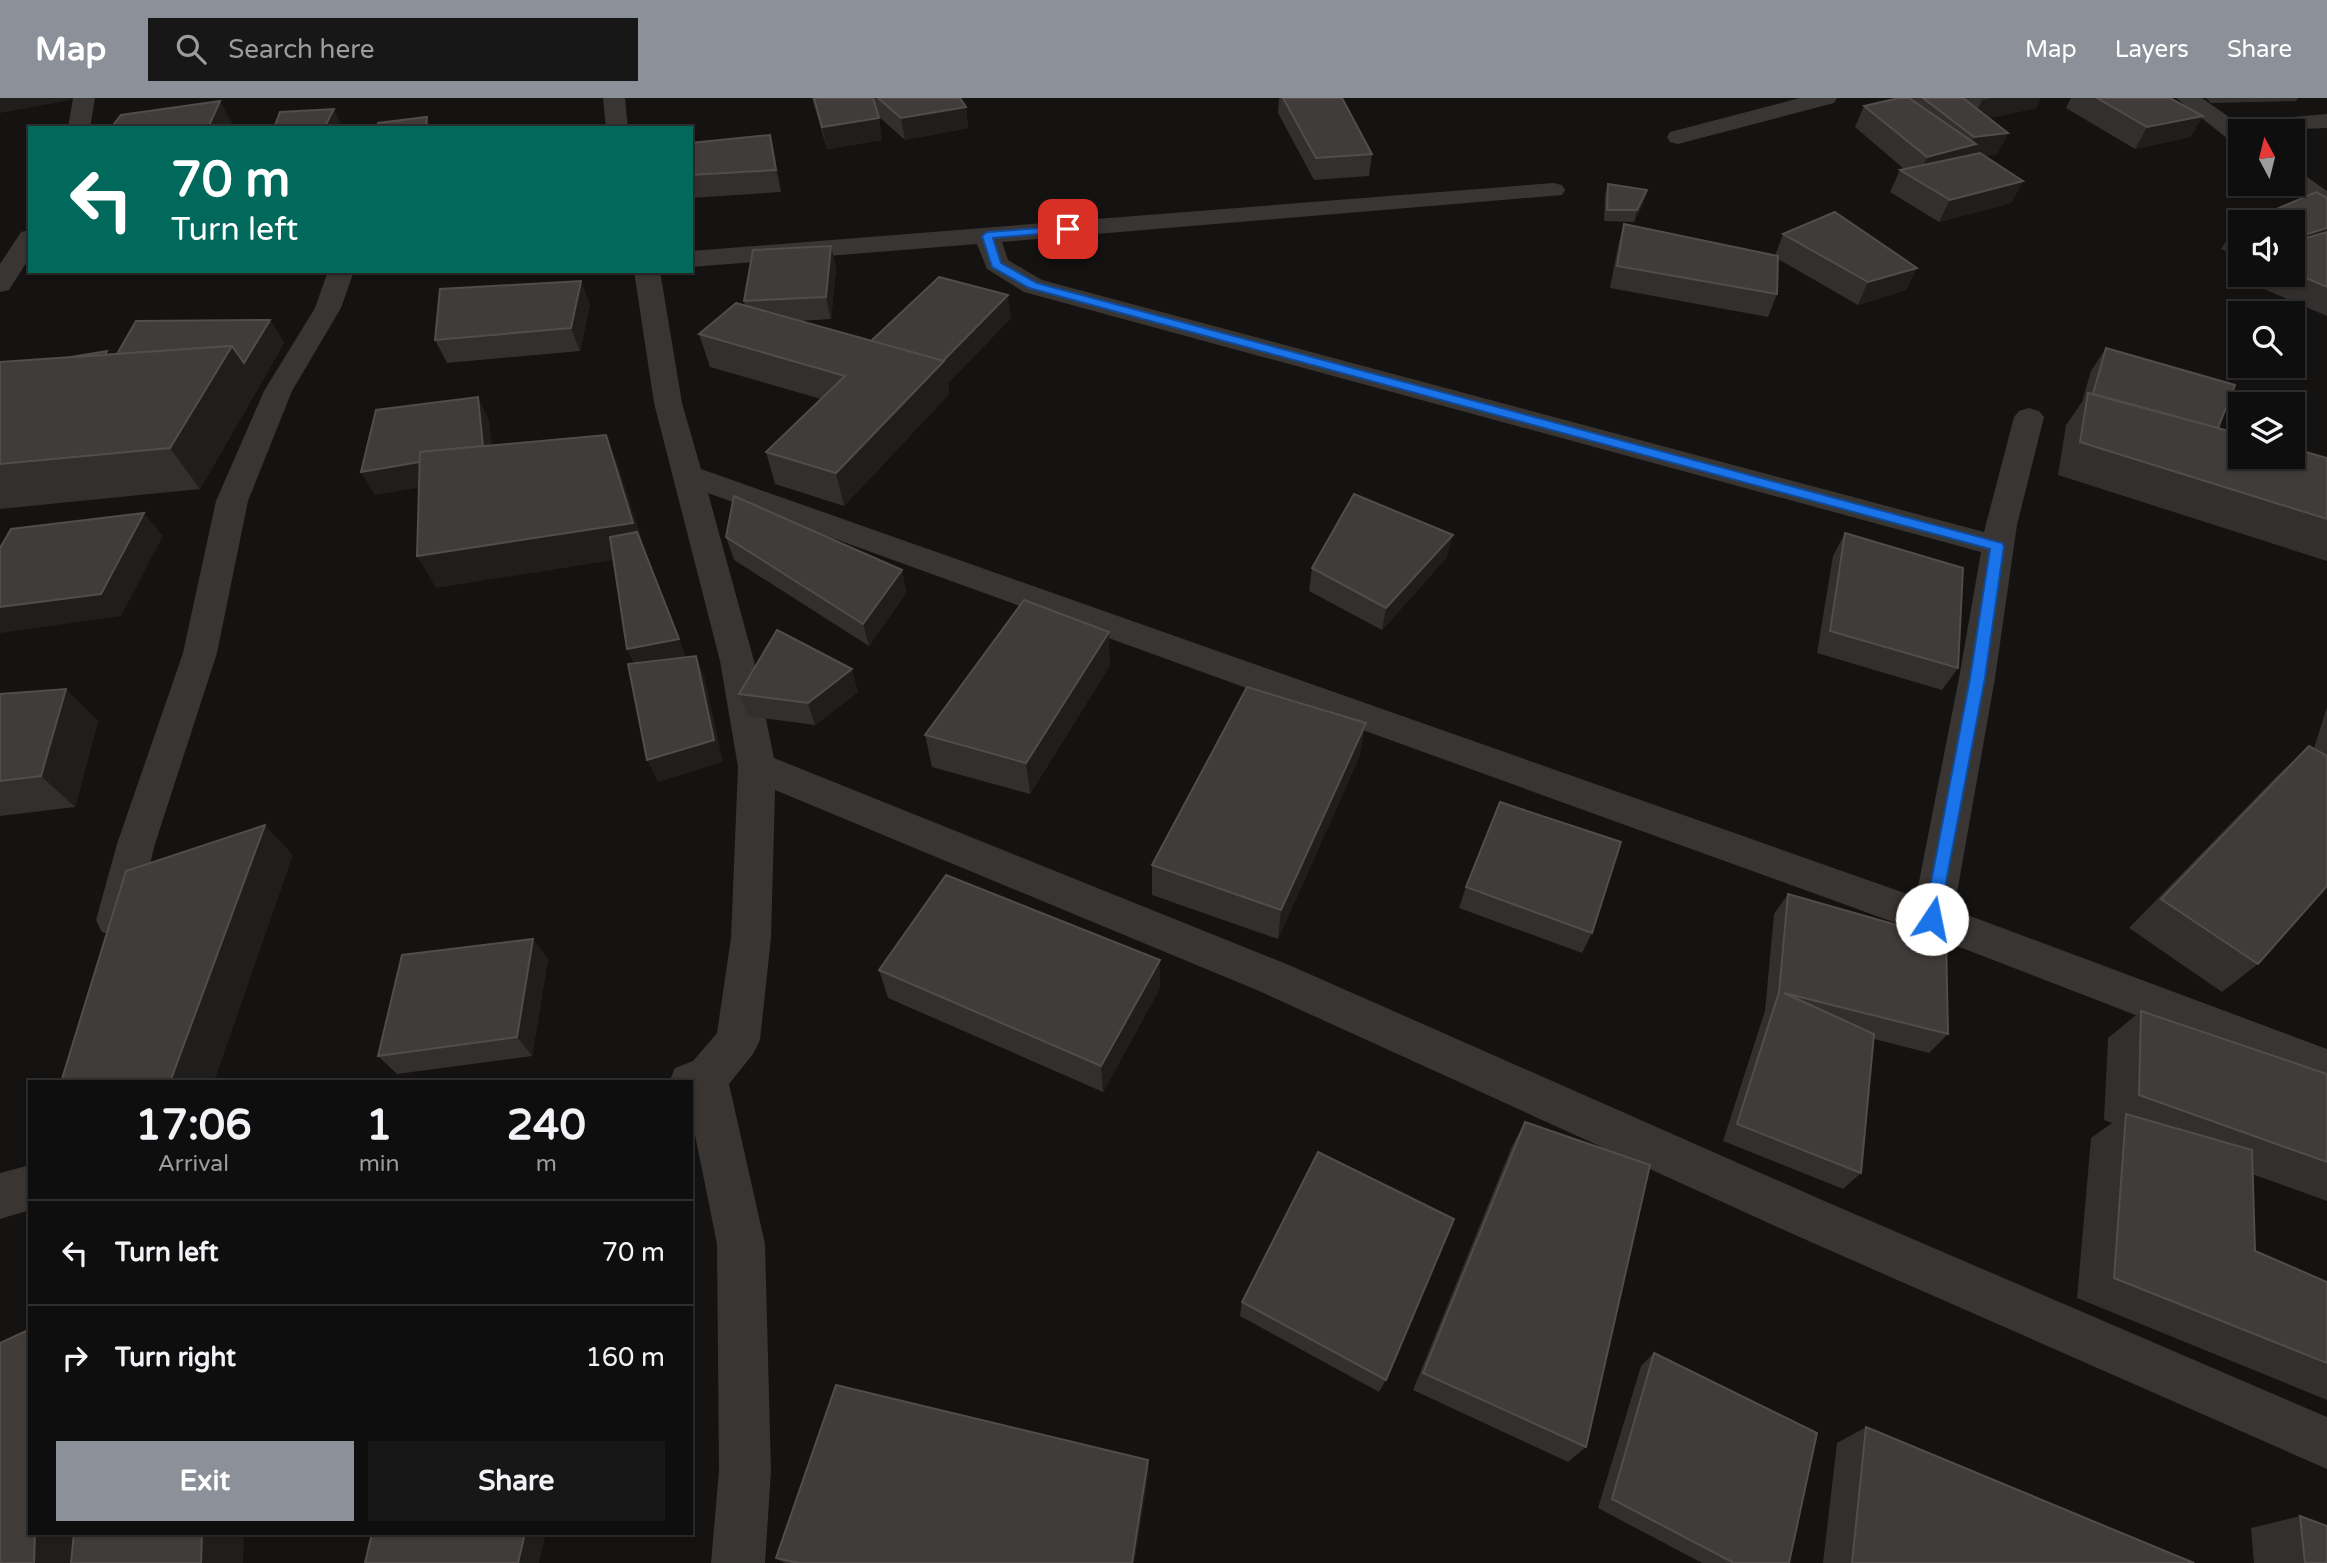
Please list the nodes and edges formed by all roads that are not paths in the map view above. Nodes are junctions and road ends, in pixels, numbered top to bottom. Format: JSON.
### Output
{"nodes":[{"id":1,"x":84,"y":98,"type":"edge"},
{"id":2,"x":614,"y":98,"type":"edge"},
{"id":3,"x":1826,"y":98,"type":"edge"},
{"id":4,"x":2186,"y":98,"type":"edge"},
{"id":5,"x":1785,"y":102,"type":"edge"},
{"id":6,"x":2327,"y":121,"type":"edge"},
{"id":7,"x":2305,"y":124,"type":"edge"},
{"id":8,"x":80,"y":126,"type":"edge"},
{"id":9,"x":617,"y":126,"type":"edge"},
{"id":10,"x":2228,"y":127,"type":"edge"},
{"id":11,"x":1678,"y":137,"type":"dead end"},
{"id":12,"x":2305,"y":187,"type":"edge"},
{"id":13,"x":1553,"y":190,"type":"dead end"},
{"id":14,"x":2327,"y":203,"type":"edge"},
{"id":15,"x":987,"y":236,"type":"junction"},
{"id":16,"x":28,"y":240,"type":"edge"},
{"id":17,"x":693,"y":259,"type":"edge"},
{"id":18,"x":340,"y":273,"type":"edge"},
{"id":19,"x":648,"y":273,"type":"edge"},
{"id":20,"x":0,"y":284,"type":"edge"},
{"id":21,"x":2029,"y":417,"type":"dead end"},
{"id":22,"x":687,"y":475,"type":"junction"},
{"id":23,"x":1997,"y":546,"type":"junction"},
{"id":24,"x":758,"y":767,"type":"junction"},
{"id":25,"x":1932,"y":919,"type":"junction"},
{"id":26,"x":108,"y":950,"type":"edge"},
{"id":27,"x":2327,"y":1069,"type":"edge"},
{"id":28,"x":699,"y":1080,"type":"edge"},
{"id":29,"x":28,"y":1188,"type":"edge"},
{"id":30,"x":0,"y":1196,"type":"edge"},
{"id":31,"x":2327,"y":1443,"type":"edge"},
{"id":32,"x":738,"y":1563,"type":"edge"}],
"edges":[{"from":1,"to":8,"type":"street"},
{"from":2,"to":9,"type":"street"},
{"from":3,"to":5,"type":"street"},
{"from":4,"to":10,"type":"street"},
{"from":5,"to":11,"type":"street"},
{"from":6,"to":7,"type":"street"},
{"from":12,"to":14,"type":"street"},
{"from":13,"to":15,"type":"street"},
{"from":15,"to":17,"type":"street"},
{"from":15,"to":23,"type":"street"},
{"from":16,"to":20,"type":"street"},
{"from":18,"to":26,"type":"street"},
{"from":19,"to":22,"type":"street"},
{"from":21,"to":23,"type":"street"},
{"from":22,"to":24,"type":"street"},
{"from":22,"to":25,"type":"street"},
{"from":23,"to":25,"type":"street"},
{"from":24,"to":28,"type":"street"},
{"from":24,"to":31,"type":"street"},
{"from":25,"to":27,"type":"street"},
{"from":28,"to":32,"type":"street"},
{"from":29,"to":30,"type":"street"}]}
